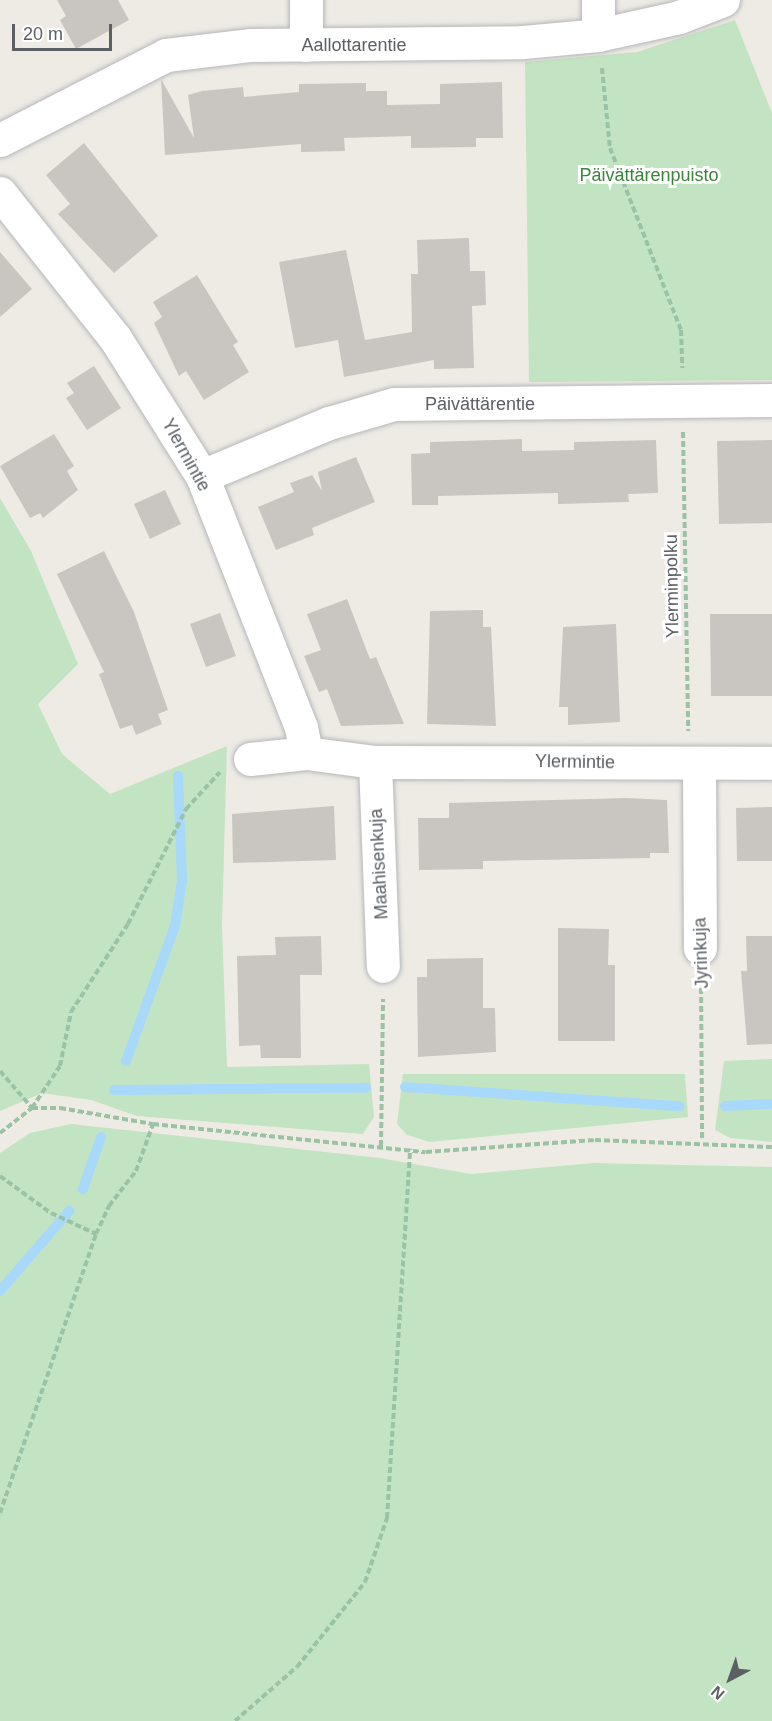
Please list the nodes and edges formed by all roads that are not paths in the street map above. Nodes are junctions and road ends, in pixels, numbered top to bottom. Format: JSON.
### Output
{"nodes":[{"id":1,"x":306,"y":0,"type":"edge"},
{"id":2,"x":598,"y":0,"type":"edge"},
{"id":3,"x":723,"y":0,"type":"edge"},
{"id":4,"x":598,"y":35,"type":"junction"},
{"id":5,"x":306,"y":45,"type":"junction"},
{"id":6,"x":0,"y":141,"type":"edge"},
{"id":7,"x":0,"y":193,"type":"edge"},
{"id":8,"x":772,"y":400,"type":"edge"},
{"id":9,"x":202,"y":476,"type":"junction"},
{"id":10,"x":306,"y":753,"type":"junction"},
{"id":11,"x":250,"y":759,"type":"road end"},
{"id":12,"x":375,"y":762,"type":"junction"},
{"id":13,"x":772,"y":763,"type":"edge"},
{"id":14,"x":699,"y":765,"type":"junction"},
{"id":15,"x":700,"y":948,"type":"road end"},
{"id":16,"x":383,"y":966,"type":"road end"}],
"edges":[{"from":1,"to":5,"type":"street"},
{"from":2,"to":4,"type":"street"},
{"from":3,"to":4,"type":"street","name":"Aallottarentie"},
{"from":4,"to":5,"type":"street","name":"Aallottarentie"},
{"from":5,"to":6,"type":"street","name":"Aallottarentie"},
{"from":7,"to":9,"type":"street","name":"Ylermintie"},
{"from":8,"to":9,"type":"street","name":"Päivättärentie"},
{"from":9,"to":10,"type":"street","name":"Ylermintie"},
{"from":10,"to":11,"type":"street","name":"Ylermintie"},
{"from":10,"to":12,"type":"street","name":"Ylermintie"},
{"from":12,"to":14,"type":"street","name":"Ylermintie"},
{"from":12,"to":16,"type":"street","name":"Maahisenkuja"},
{"from":13,"to":14,"type":"street","name":"Ylermintie"},
{"from":14,"to":15,"type":"street","name":"Jyrinkuja"}]}
